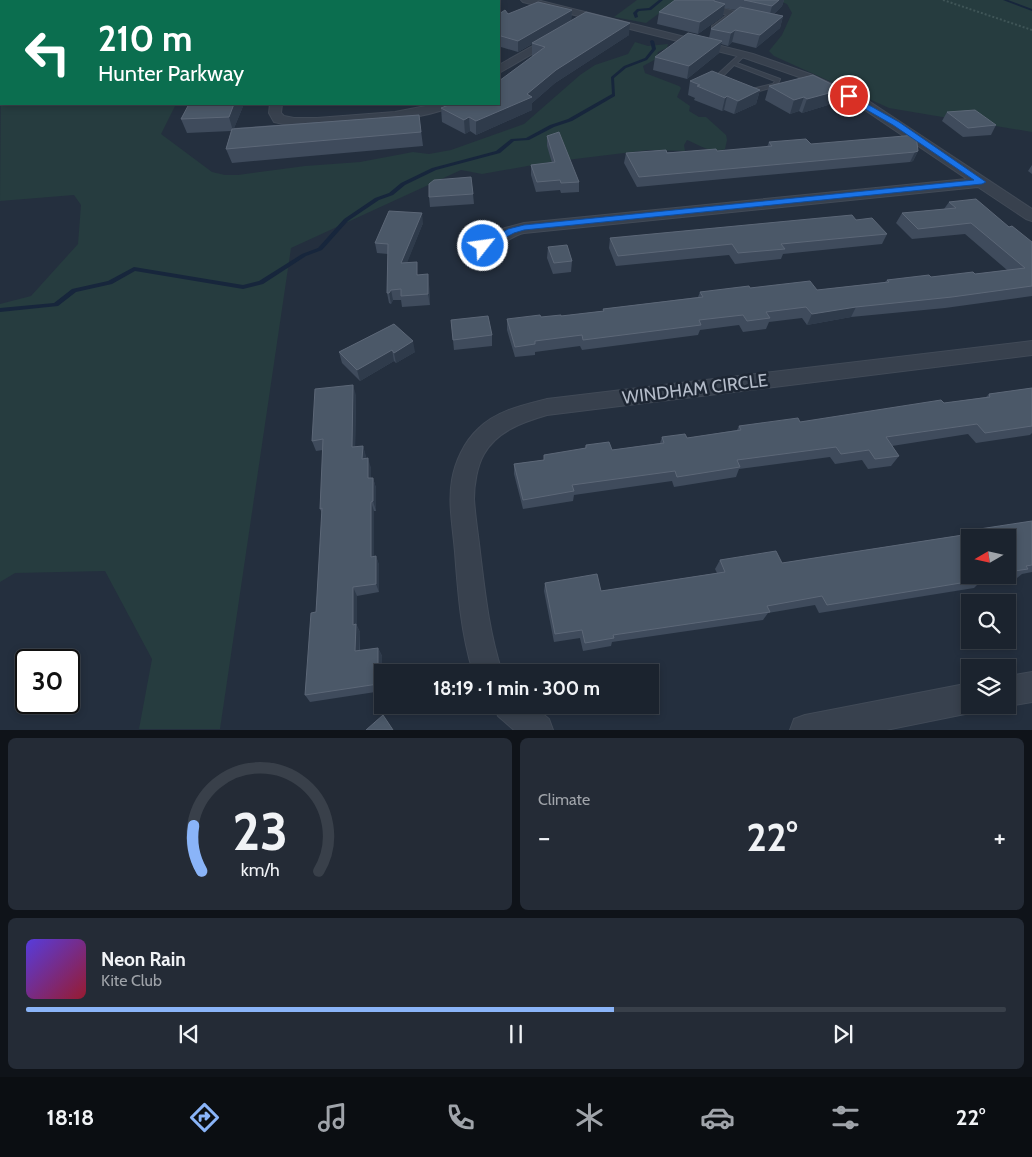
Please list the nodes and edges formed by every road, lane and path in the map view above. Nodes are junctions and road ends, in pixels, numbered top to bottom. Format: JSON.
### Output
{"nodes":[{"id":1,"x":526,"y":0,"type":"edge"},
{"id":2,"x":942,"y":0,"type":"edge"},
{"id":3,"x":715,"y":9,"type":"edge"},
{"id":4,"x":1032,"y":30,"type":"edge"},
{"id":5,"x":564,"y":32,"type":"edge"},
{"id":6,"x":696,"y":43,"type":"junction"},
{"id":7,"x":738,"y":59,"type":"junction"},
{"id":8,"x":500,"y":69,"type":"edge"},
{"id":9,"x":735,"y":84,"type":"edge"},
{"id":10,"x":744,"y":87,"type":"edge"},
{"id":11,"x":276,"y":105,"type":"edge"},
{"id":12,"x":445,"y":105,"type":"edge"},
{"id":13,"x":982,"y":182,"type":"junction"},
{"id":14,"x":1032,"y":216,"type":"edge"},
{"id":15,"x":483,"y":246,"type":"dead end"},
{"id":16,"x":1032,"y":348,"type":"edge"},
{"id":17,"x":485,"y":664,"type":"edge"},
{"id":18,"x":1032,"y":687,"type":"edge"},
{"id":19,"x":1016,"y":690,"type":"edge"},
{"id":20,"x":961,"y":700,"type":"edge"},
{"id":21,"x":519,"y":714,"type":"edge"},
{"id":22,"x":538,"y":730,"type":"edge"},
{"id":23,"x":805,"y":730,"type":"edge"}],
"edges":[{"from":1,"to":6,"type":"street"},
{"from":2,"to":4,"type":"path"},
{"from":3,"to":6,"type":"street"},
{"from":5,"to":8,"type":"street"},
{"from":6,"to":7,"type":"street"},
{"from":7,"to":9,"type":"lane"},
{"from":7,"to":10,"type":"lane"},
{"from":7,"to":13,"type":"street"},
{"from":11,"to":12,"type":"street"},
{"from":13,"to":14,"type":"street"},
{"from":13,"to":15,"type":"street"},
{"from":16,"to":17,"type":"street","name":"WINDHAM CIRCLE"},
{"from":18,"to":19,"type":"street"},
{"from":20,"to":23,"type":"street"},
{"from":21,"to":22,"type":"street"}]}
